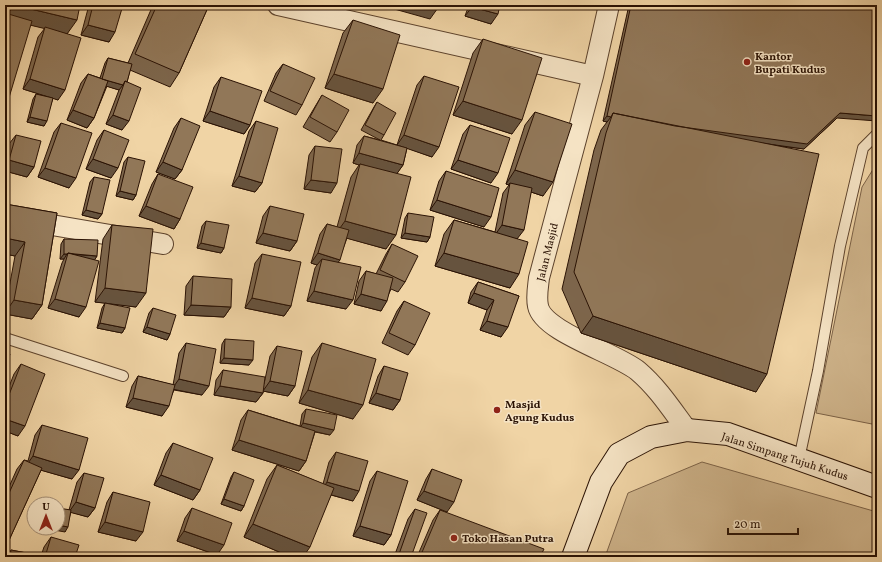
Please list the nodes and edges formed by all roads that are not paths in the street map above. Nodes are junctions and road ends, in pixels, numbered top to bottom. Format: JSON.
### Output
{"nodes":[{"id":1,"x":278,"y":5,"type":"edge"},
{"id":2,"x":610,"y":5,"type":"edge"},
{"id":3,"x":593,"y":76,"type":"junction"},
{"id":4,"x":877,"y":134,"type":"edge"},
{"id":5,"x":5,"y":217,"type":"edge"},
{"id":6,"x":163,"y":244,"type":"dead end"},
{"id":7,"x":5,"y":338,"type":"edge"},
{"id":8,"x":123,"y":376,"type":"dead end"},
{"id":9,"x":687,"y":430,"type":"junction"},
{"id":10,"x":799,"y":459,"type":"junction"},
{"id":11,"x":877,"y":487,"type":"edge"},
{"id":12,"x":573,"y":557,"type":"edge"}],
"edges":[{"from":1,"to":3,"type":"street"},
{"from":2,"to":3,"type":"street","name":"Jalan Masjid"},
{"from":3,"to":9,"type":"street","name":"Jalan Masjid"},
{"from":4,"to":10,"type":"lane"},
{"from":5,"to":6,"type":"street"},
{"from":7,"to":8,"type":"lane"},
{"from":9,"to":10,"type":"main road","name":"Jalan Simpang Tujuh Kudus"},
{"from":9,"to":12,"type":"main road","name":"Jalan Simpang Tujuh Kudus"},
{"from":10,"to":11,"type":"main road","name":"Jalan Simpang Tujuh Kudus"}]}
